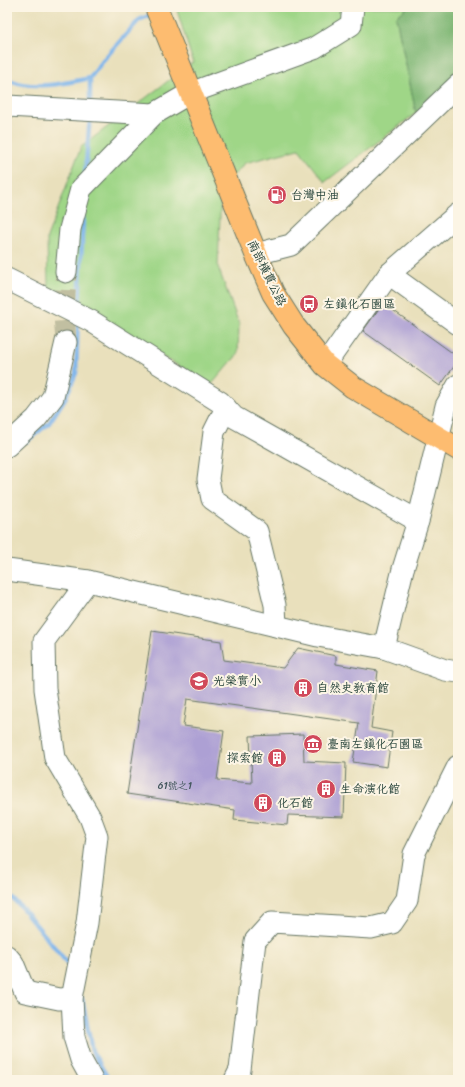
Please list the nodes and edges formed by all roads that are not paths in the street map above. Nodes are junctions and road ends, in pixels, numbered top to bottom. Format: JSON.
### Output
{"nodes":[{"id":1,"x":156,"y":7,"type":"edge"},
{"id":2,"x":353,"y":7,"type":"edge"},
{"id":3,"x":458,"y":85,"type":"edge"},
{"id":4,"x":190,"y":93,"type":"junction"},
{"id":5,"x":7,"y":106,"type":"edge"},
{"id":6,"x":154,"y":114,"type":"junction"},
{"id":7,"x":458,"y":214,"type":"edge"},
{"id":8,"x":256,"y":254,"type":"junction"},
{"id":9,"x":66,"y":272,"type":"tunnel mouth"},
{"id":10,"x":389,"y":274,"type":"junction"},
{"id":11,"x":7,"y":279,"type":"edge"},
{"id":12,"x":458,"y":324,"type":"edge"},
{"id":13,"x":66,"y":342,"type":"tunnel mouth"},
{"id":14,"x":325,"y":365,"type":"junction"},
{"id":15,"x":458,"y":385,"type":"edge"},
{"id":16,"x":226,"y":408,"type":"junction"},
{"id":17,"x":438,"y":436,"type":"junction"},
{"id":18,"x":7,"y":446,"type":"edge"},
{"id":19,"x":458,"y":449,"type":"edge"},
{"id":20,"x":418,"y":521,"type":"junction"},
{"id":21,"x":7,"y":570,"type":"edge"},
{"id":22,"x":88,"y":581,"type":"junction"},
{"id":23,"x":276,"y":626,"type":"junction"},
{"id":24,"x":384,"y":648,"type":"junction"},
{"id":25,"x":458,"y":672,"type":"edge"},
{"id":26,"x":458,"y":766,"type":"edge"},
{"id":27,"x":7,"y":956,"type":"edge"},
{"id":28,"x":72,"y":998,"type":"junction"},
{"id":29,"x":92,"y":1080,"type":"edge"},
{"id":30,"x":235,"y":1080,"type":"edge"}],
"edges":[{"from":1,"to":4,"type":"main road","name":"南部橫貫公路"},
{"from":2,"to":4,"type":"lane"},
{"from":3,"to":8,"type":"lane"},
{"from":4,"to":6,"type":"lane"},
{"from":4,"to":8,"type":"main road","name":"南部橫貫公路"},
{"from":5,"to":6,"type":"lane"},
{"from":6,"to":9,"type":"lane"},
{"from":7,"to":10,"type":"lane"},
{"from":8,"to":14,"type":"main road","name":"南部橫貫公路"},
{"from":10,"to":12,"type":"lane"},
{"from":10,"to":14,"type":"lane"},
{"from":11,"to":16,"type":"lane"},
{"from":13,"to":18,"type":"lane"},
{"from":14,"to":17,"type":"main road","name":"南部橫貫公路"},
{"from":15,"to":17,"type":"lane"},
{"from":16,"to":20,"type":"lane"},
{"from":16,"to":23,"type":"lane"},
{"from":17,"to":19,"type":"main road","name":"南部橫貫公路"},
{"from":17,"to":20,"type":"lane"},
{"from":20,"to":24,"type":"lane"},
{"from":21,"to":22,"type":"lane"},
{"from":22,"to":23,"type":"lane"},
{"from":22,"to":28,"type":"lane"},
{"from":23,"to":24,"type":"lane"},
{"from":24,"to":25,"type":"lane"},
{"from":26,"to":30,"type":"lane"},
{"from":27,"to":28,"type":"lane"},
{"from":28,"to":29,"type":"lane"}]}
